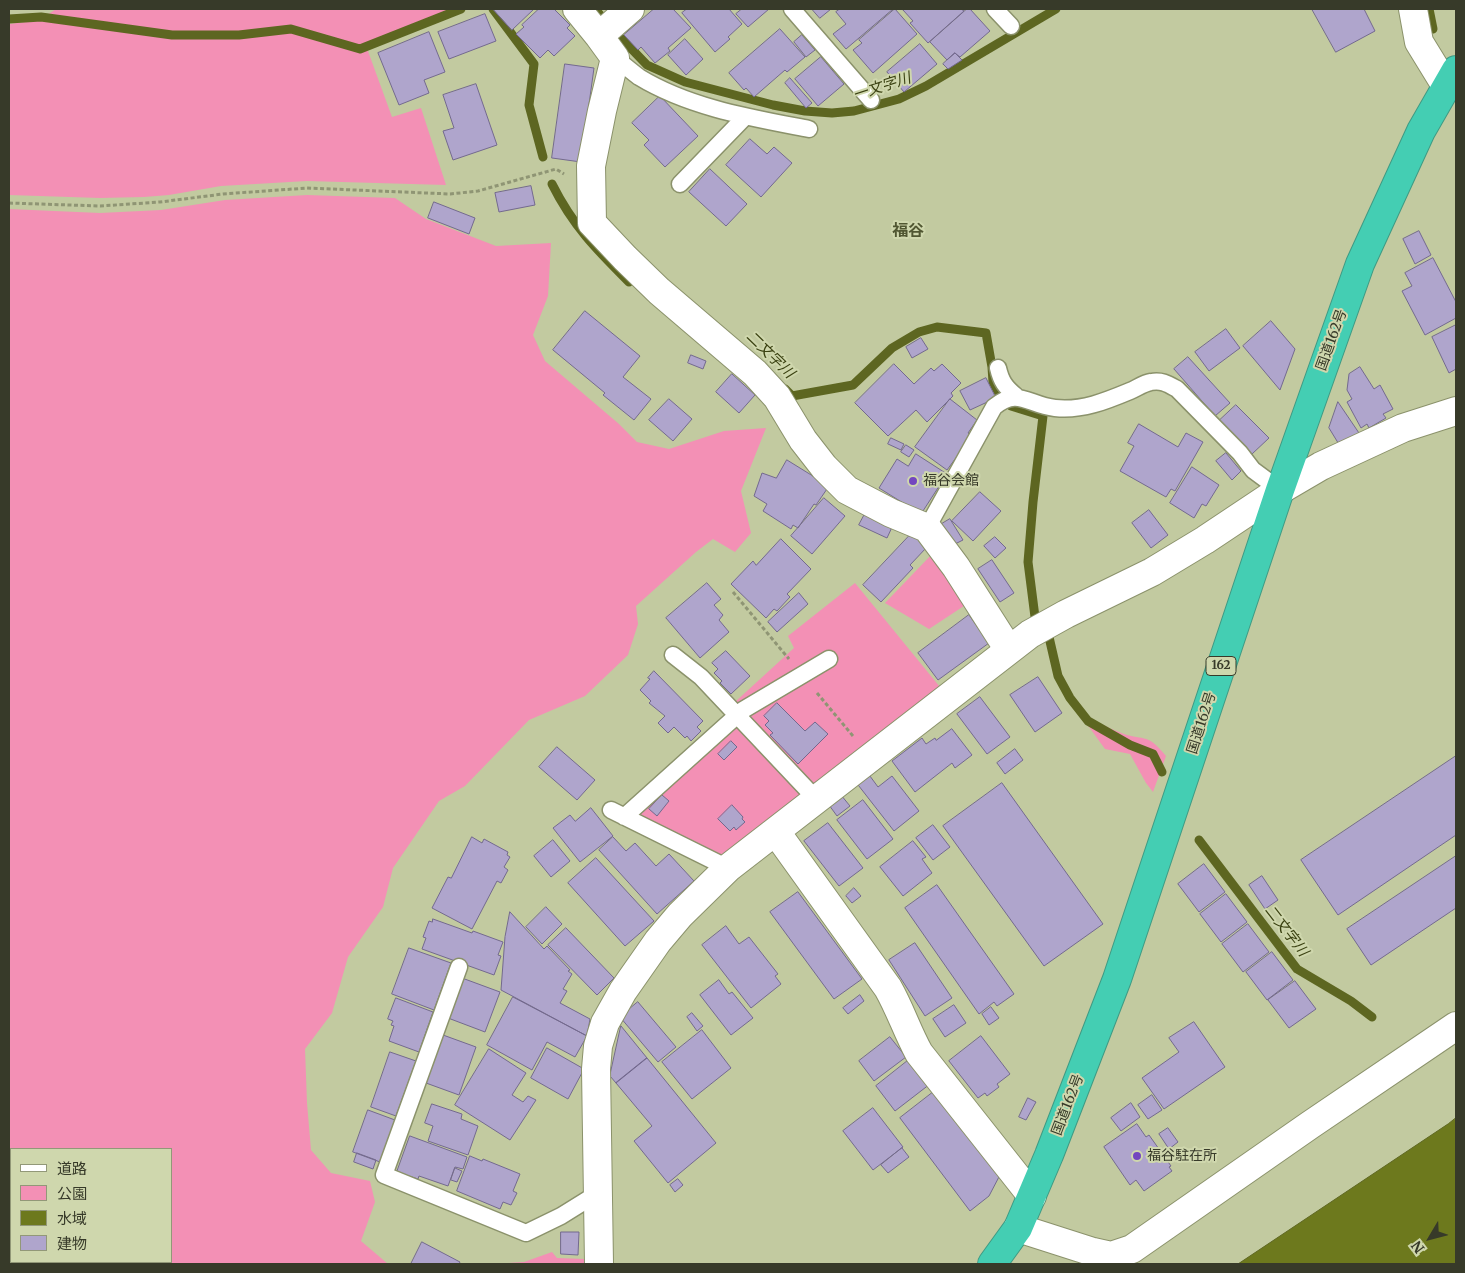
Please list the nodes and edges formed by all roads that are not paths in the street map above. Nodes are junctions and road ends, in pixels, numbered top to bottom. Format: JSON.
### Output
{"nodes":[{"id":1,"x":577,"y":9,"type":"edge"},
{"id":2,"x":630,"y":9,"type":"edge"},
{"id":3,"x":792,"y":9,"type":"edge"},
{"id":4,"x":995,"y":9,"type":"edge"},
{"id":5,"x":1413,"y":9,"type":"edge"},
{"id":6,"x":1011,"y":26,"type":"dead end"},
{"id":7,"x":600,"y":36,"type":"junction"},
{"id":8,"x":615,"y":58,"type":"junction"},
{"id":9,"x":1451,"y":78,"type":"edge"},
{"id":10,"x":871,"y":100,"type":"dead end"},
{"id":11,"x":745,"y":117,"type":"junction"},
{"id":12,"x":809,"y":129,"type":"dead end"},
{"id":13,"x":680,"y":184,"type":"dead end"},
{"id":14,"x":998,"y":368,"type":"dead end"},
{"id":15,"x":1016,"y":396,"type":"junction"},
{"id":16,"x":1456,"y":411,"type":"edge"},
{"id":17,"x":1280,"y":490,"type":"junction"},
{"id":18,"x":927,"y":528,"type":"junction"},
{"id":19,"x":1009,"y":650,"type":"junction"},
{"id":20,"x":673,"y":655,"type":"dead end"},
{"id":21,"x":830,"y":659,"type":"dead end"},
{"id":22,"x":738,"y":715,"type":"junction"},
{"id":23,"x":817,"y":800,"type":"junction"},
{"id":24,"x":776,"y":832,"type":"junction"},
{"id":25,"x":728,"y":868,"type":"junction"},
{"id":26,"x":459,"y":967,"type":"dead end"},
{"id":27,"x":1456,"y":1026,"type":"edge"},
{"id":28,"x":598,"y":1193,"type":"junction"},
{"id":29,"x":1032,"y":1196,"type":"junction"},
{"id":30,"x":1018,"y":1228,"type":"junction"},
{"id":31,"x":599,"y":1264,"type":"edge"},
{"id":32,"x":992,"y":1264,"type":"edge"}],
"edges":[{"from":1,"to":7,"type":"street"},
{"from":2,"to":7,"type":"street"},
{"from":3,"to":10,"type":"lane"},
{"from":4,"to":6,"type":"lane"},
{"from":5,"to":9,"type":"street"},
{"from":7,"to":8,"type":"street"},
{"from":8,"to":11,"type":"lane"},
{"from":8,"to":18,"type":"street"},
{"from":9,"to":17,"type":"highway","name":"国道162号","number":"162"},
{"from":11,"to":12,"type":"lane"},
{"from":11,"to":13,"type":"lane"},
{"from":14,"to":15,"type":"lane"},
{"from":15,"to":17,"type":"lane"},
{"from":15,"to":18,"type":"lane"},
{"from":16,"to":17,"type":"street"},
{"from":17,"to":19,"type":"street"},
{"from":17,"to":29,"type":"highway","name":"国道162号","number":"162"},
{"from":18,"to":19,"type":"street"},
{"from":19,"to":23,"type":"street"},
{"from":20,"to":22,"type":"lane"},
{"from":21,"to":22,"type":"lane"},
{"from":22,"to":23,"type":"lane"},
{"from":22,"to":25,"type":"lane"},
{"from":23,"to":24,"type":"street"},
{"from":24,"to":25,"type":"street"},
{"from":24,"to":29,"type":"street"},
{"from":25,"to":28,"type":"street"},
{"from":26,"to":28,"type":"lane"},
{"from":27,"to":30,"type":"street"},
{"from":28,"to":31,"type":"street"},
{"from":29,"to":30,"type":"highway","name":"国道162号","number":"162"},
{"from":30,"to":32,"type":"highway","name":"国道162号","number":"162"}]}
